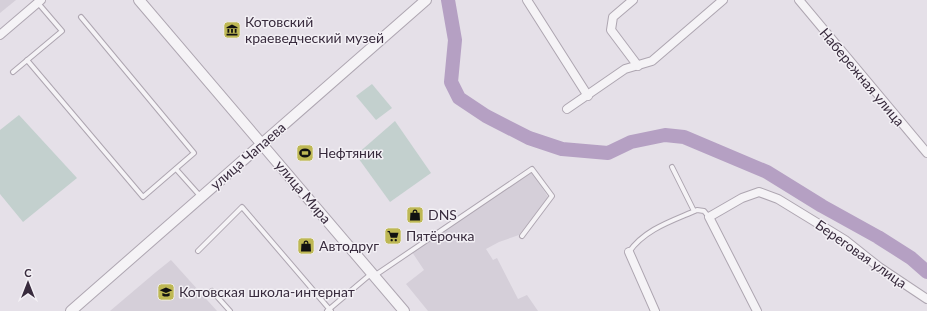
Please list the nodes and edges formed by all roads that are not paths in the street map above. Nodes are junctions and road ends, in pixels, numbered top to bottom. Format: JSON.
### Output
{"nodes":[{"id":1,"x":139,"y":0,"type":"edge"},
{"id":2,"x":426,"y":0,"type":"edge"},
{"id":3,"x":527,"y":0,"type":"edge"},
{"id":4,"x":633,"y":0,"type":"edge"},
{"id":5,"x":723,"y":0,"type":"edge"},
{"id":6,"x":799,"y":0,"type":"edge"},
{"id":7,"x":39,"y":1,"type":"edge"},
{"id":8,"x":81,"y":17,"type":"dead end"},
{"id":9,"x":0,"y":35,"type":"edge"},
{"id":10,"x":27,"y":60,"type":"junction"},
{"id":11,"x":638,"y":66,"type":"junction"},
{"id":12,"x":13,"y":72,"type":"dead end"},
{"id":13,"x":588,"y":96,"type":"junction"},
{"id":14,"x":567,"y":109,"type":"dead end"},
{"id":15,"x":263,"y":144,"type":"junction"},
{"id":16,"x":927,"y":153,"type":"edge"},
{"id":17,"x":672,"y":167,"type":"dead end"},
{"id":18,"x":176,"y":169,"type":"junction"},
{"id":19,"x":201,"y":197,"type":"junction"},
{"id":20,"x":694,"y":211,"type":"junction"},
{"id":21,"x":709,"y":217,"type":"junction"},
{"id":22,"x":522,"y":236,"type":"dead end"},
{"id":23,"x":198,"y":251,"type":"dead end"},
{"id":24,"x":629,"y":252,"type":"joint"},
{"id":25,"x":373,"y":274,"type":"junction"},
{"id":26,"x":212,"y":291,"type":"dead end"},
{"id":27,"x":927,"y":299,"type":"edge"},
{"id":28,"x":329,"y":310,"type":"edge"},
{"id":29,"x":70,"y":311,"type":"edge"},
{"id":30,"x":230,"y":311,"type":"edge"},
{"id":31,"x":404,"y":311,"type":"edge"},
{"id":32,"x":655,"y":311,"type":"edge"},
{"id":33,"x":757,"y":311,"type":"edge"}],
"edges":[{"from":1,"to":15,"type":"street","name":"улица Мира"},
{"from":2,"to":15,"type":"street","name":"улица Чапаева"},
{"from":3,"to":13,"type":"street"},
{"from":4,"to":11,"type":"street"},
{"from":5,"to":11,"type":"street"},
{"from":6,"to":16,"type":"street","name":"Набережная улица"},
{"from":7,"to":9,"type":"street"},
{"from":7,"to":10,"type":"lane"},
{"from":8,"to":18,"type":"lane"},
{"from":10,"to":12,"type":"lane"},
{"from":10,"to":18,"type":"lane"},
{"from":11,"to":13,"type":"street"},
{"from":13,"to":14,"type":"street"},
{"from":15,"to":19,"type":"street","name":"улица Чапаева"},
{"from":15,"to":25,"type":"street","name":"улица Мира"},
{"from":17,"to":20,"type":"lane"},
{"from":18,"to":19,"type":"lane"},
{"from":19,"to":29,"type":"street","name":"улица Чапаева"},
{"from":20,"to":21,"type":"lane"},
{"from":20,"to":24,"type":"lane"},
{"from":21,"to":27,"type":"street","name":"Береговая улица"},
{"from":21,"to":33,"type":"street"},
{"from":22,"to":25,"type":"lane"},
{"from":23,"to":28,"type":"lane"},
{"from":24,"to":32,"type":"street"},
{"from":25,"to":28,"type":"lane"},
{"from":25,"to":31,"type":"street","name":"улица Мира"},
{"from":26,"to":30,"type":"lane"}]}
